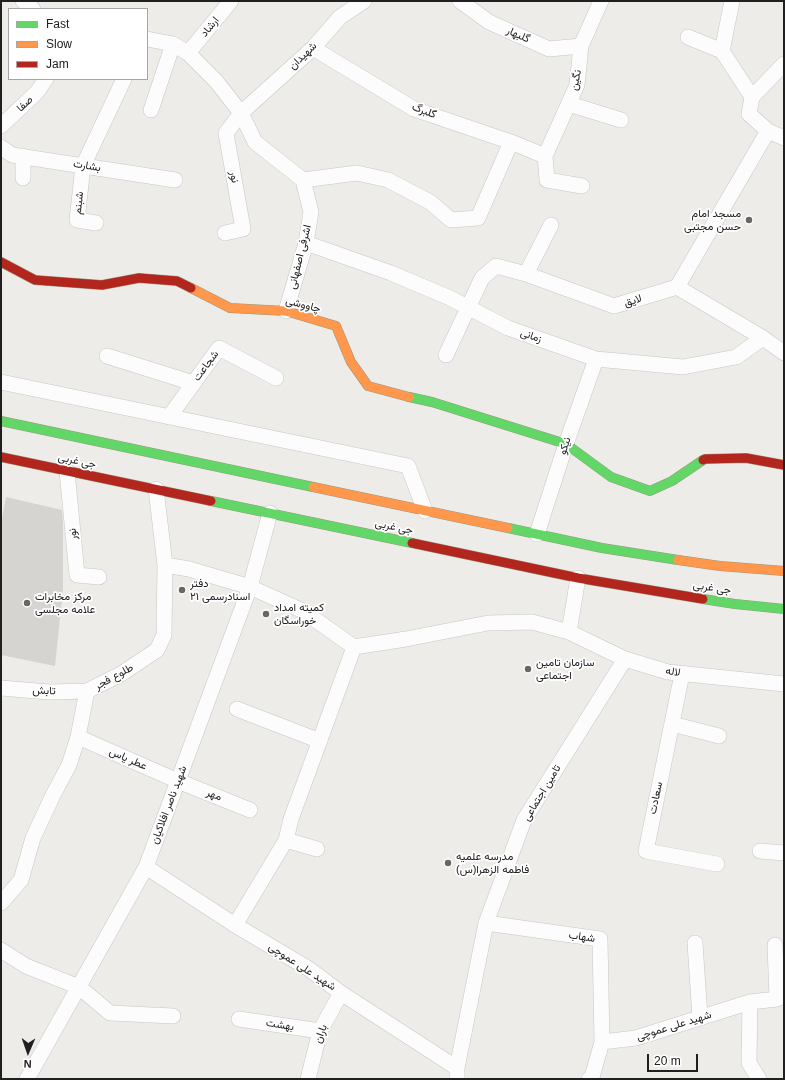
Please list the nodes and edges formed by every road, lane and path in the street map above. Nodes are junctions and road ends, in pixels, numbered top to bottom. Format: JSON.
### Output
{"nodes":[{"id":1,"x":23,"y":1,"type":"edge"},
{"id":2,"x":231,"y":1,"type":"edge"},
{"id":3,"x":364,"y":1,"type":"edge"},
{"id":4,"x":460,"y":1,"type":"edge"},
{"id":5,"x":600,"y":1,"type":"edge"},
{"id":6,"x":732,"y":1,"type":"edge"},
{"id":7,"x":32,"y":8,"type":"edge"},
{"id":8,"x":688,"y":37,"type":"dead end"},
{"id":9,"x":148,"y":39,"type":"edge"},
{"id":10,"x":173,"y":44,"type":"junction"},
{"id":11,"x":581,"y":46,"type":"junction"},
{"id":12,"x":313,"y":48,"type":"junction"},
{"id":13,"x":722,"y":51,"type":"junction"},
{"id":14,"x":188,"y":54,"type":"junction"},
{"id":15,"x":784,"y":64,"type":"edge"},
{"id":16,"x":45,"y":80,"type":"edge"},
{"id":17,"x":124,"y":80,"type":"edge"},
{"id":18,"x":752,"y":97,"type":"junction"},
{"id":19,"x":569,"y":104,"type":"junction"},
{"id":20,"x":151,"y":110,"type":"dead end"},
{"id":21,"x":241,"y":112,"type":"junction"},
{"id":22,"x":621,"y":120,"type":"dead end"},
{"id":23,"x":1,"y":126,"type":"edge"},
{"id":24,"x":768,"y":131,"type":"junction"},
{"id":25,"x":784,"y":138,"type":"edge"},
{"id":26,"x":511,"y":142,"type":"junction"},
{"id":27,"x":1,"y":147,"type":"edge"},
{"id":28,"x":23,"y":156,"type":"junction"},
{"id":29,"x":545,"y":156,"type":"junction"},
{"id":30,"x":83,"y":166,"type":"junction"},
{"id":31,"x":23,"y":178,"type":"dead end"},
{"id":32,"x":175,"y":180,"type":"dead end"},
{"id":33,"x":303,"y":180,"type":"junction"},
{"id":34,"x":582,"y":186,"type":"dead end"},
{"id":35,"x":96,"y":223,"type":"dead end"},
{"id":36,"x":550,"y":224,"type":"dead end"},
{"id":37,"x":225,"y":232,"type":"dead end"},
{"id":38,"x":306,"y":243,"type":"junction"},
{"id":39,"x":1,"y":262,"type":"edge"},
{"id":40,"x":526,"y":274,"type":"junction"},
{"id":41,"x":677,"y":287,"type":"junction"},
{"id":42,"x":468,"y":307,"type":"junction"},
{"id":43,"x":286,"y":311,"type":"junction"},
{"id":44,"x":763,"y":338,"type":"junction"},
{"id":45,"x":784,"y":353,"type":"edge"},
{"id":46,"x":446,"y":355,"type":"dead end"},
{"id":47,"x":107,"y":356,"type":"dead end"},
{"id":48,"x":596,"y":359,"type":"junction"},
{"id":49,"x":276,"y":378,"type":"dead end"},
{"id":50,"x":1,"y":382,"type":"edge"},
{"id":51,"x":193,"y":382,"type":"junction"},
{"id":52,"x":169,"y":417,"type":"junction"},
{"id":53,"x":1,"y":421,"type":"edge"},
{"id":54,"x":566,"y":444,"type":"junction"},
{"id":55,"x":1,"y":457,"type":"edge"},
{"id":56,"x":784,"y":465,"type":"edge"},
{"id":57,"x":67,"y":471,"type":"junction"},
{"id":58,"x":156,"y":489,"type":"junction"},
{"id":59,"x":425,"y":511,"type":"junction"},
{"id":60,"x":270,"y":513,"type":"junction"},
{"id":61,"x":537,"y":534,"type":"junction"},
{"id":62,"x":165,"y":565,"type":"junction"},
{"id":63,"x":784,"y":571,"type":"edge"},
{"id":64,"x":99,"y":577,"type":"dead end"},
{"id":65,"x":578,"y":578,"type":"junction"},
{"id":66,"x":250,"y":587,"type":"junction"},
{"id":67,"x":784,"y":609,"type":"edge"},
{"id":68,"x":569,"y":632,"type":"junction"},
{"id":69,"x":354,"y":647,"type":"junction"},
{"id":70,"x":625,"y":659,"type":"junction"},
{"id":71,"x":682,"y":674,"type":"junction"},
{"id":72,"x":784,"y":684,"type":"edge"},
{"id":73,"x":1,"y":688,"type":"edge"},
{"id":74,"x":87,"y":691,"type":"junction"},
{"id":75,"x":237,"y":709,"type":"dead end"},
{"id":76,"x":672,"y":724,"type":"junction"},
{"id":77,"x":719,"y":736,"type":"dead end"},
{"id":78,"x":78,"y":737,"type":"junction"},
{"id":79,"x":320,"y":741,"type":"junction"},
{"id":80,"x":178,"y":781,"type":"junction"},
{"id":81,"x":250,"y":810,"type":"dead end"},
{"id":82,"x":286,"y":840,"type":"junction"},
{"id":83,"x":317,"y":849,"type":"dead end"},
{"id":84,"x":760,"y":851,"type":"dead end"},
{"id":85,"x":784,"y":853,"type":"edge"},
{"id":86,"x":717,"y":864,"type":"dead end"},
{"id":87,"x":146,"y":867,"type":"junction"},
{"id":88,"x":1,"y":903,"type":"edge"},
{"id":89,"x":486,"y":923,"type":"junction"},
{"id":90,"x":235,"y":924,"type":"junction"},
{"id":91,"x":696,"y":943,"type":"dead end"},
{"id":92,"x":775,"y":945,"type":"dead end"},
{"id":93,"x":1,"y":950,"type":"edge"},
{"id":94,"x":79,"y":987,"type":"junction"},
{"id":95,"x":341,"y":993,"type":"junction"},
{"id":96,"x":781,"y":997,"type":"edge"},
{"id":97,"x":750,"y":1002,"type":"junction"},
{"id":98,"x":173,"y":1016,"type":"dead end"},
{"id":99,"x":700,"y":1018,"type":"junction"},
{"id":100,"x":239,"y":1019,"type":"dead end"},
{"id":101,"x":320,"y":1031,"type":"junction"},
{"id":102,"x":602,"y":1042,"type":"junction"},
{"id":103,"x":457,"y":1074,"type":"edge"},
{"id":104,"x":28,"y":1079,"type":"edge"},
{"id":105,"x":308,"y":1079,"type":"edge"},
{"id":106,"x":589,"y":1079,"type":"edge"},
{"id":107,"x":759,"y":1079,"type":"edge"}],
"edges":[{"from":1,"to":7,"type":"street"},
{"from":2,"to":14,"type":"street","name":"ارشاد"},
{"from":3,"to":12,"type":"street","name":"شهیدان"},
{"from":4,"to":11,"type":"street","name":"گلبهار"},
{"from":5,"to":11,"type":"street","name":"نگین"},
{"from":6,"to":13,"type":"street"},
{"from":8,"to":13,"type":"street"},
{"from":9,"to":10,"type":"street"},
{"from":10,"to":14,"type":"street"},
{"from":10,"to":20,"type":"street"},
{"from":11,"to":19,"type":"street","name":"نگین"},
{"from":12,"to":21,"type":"street","name":"شهیدان"},
{"from":12,"to":26,"type":"street","name":"گلبرگ"},
{"from":13,"to":18,"type":"street"},
{"from":14,"to":21,"type":"street"},
{"from":15,"to":18,"type":"street"},
{"from":16,"to":23,"type":"street","name":"صفا"},
{"from":17,"to":30,"type":"street"},
{"from":18,"to":24,"type":"street"},
{"from":19,"to":22,"type":"street"},
{"from":19,"to":29,"type":"street","name":"نگین"},
{"from":21,"to":33,"type":"street"},
{"from":21,"to":37,"type":"street","name":"نور"},
{"from":24,"to":25,"type":"street"},
{"from":24,"to":41,"type":"street"},
{"from":26,"to":29,"type":"street","name":"گلبرگ"},
{"from":26,"to":33,"type":"street"},
{"from":27,"to":28,"type":"street","name":"بشارت"},
{"from":28,"to":30,"type":"street","name":"بشارت"},
{"from":28,"to":31,"type":"street"},
{"from":29,"to":34,"type":"street"},
{"from":30,"to":32,"type":"street","name":"بشارت"},
{"from":30,"to":35,"type":"street","name":"شبنم"},
{"from":33,"to":38,"type":"street","name":"اشرفی اصفهانی"},
{"from":36,"to":40,"type":"street"},
{"from":38,"to":42,"type":"street","name":"زمانی"},
{"from":38,"to":43,"type":"street","name":"اشرفی اصفهانی"},
{"from":39,"to":43,"type":"main road","name":"چاووشی"},
{"from":40,"to":41,"type":"street","name":"لایق"},
{"from":40,"to":42,"type":"street","name":"لایق"},
{"from":41,"to":44,"type":"street"},
{"from":42,"to":46,"type":"street"},
{"from":42,"to":48,"type":"street","name":"زمانی"},
{"from":43,"to":54,"type":"main road","name":"چاووشی"},
{"from":44,"to":45,"type":"street"},
{"from":44,"to":48,"type":"street","name":"زمانی"},
{"from":47,"to":51,"type":"street"},
{"from":48,"to":54,"type":"street","name":"نیکو"},
{"from":49,"to":51,"type":"street","name":"شجاعت"},
{"from":50,"to":52,"type":"street"},
{"from":51,"to":52,"type":"street","name":"شجاعت"},
{"from":52,"to":59,"type":"street"},
{"from":53,"to":59,"type":"main road","name":"جی غربی"},
{"from":54,"to":56,"type":"main road"},
{"from":54,"to":61,"type":"street","name":"نیکو"},
{"from":55,"to":57,"type":"main road","name":"جی غربی"},
{"from":57,"to":58,"type":"main road","name":"جی غربی"},
{"from":57,"to":64,"type":"street","name":"نور"},
{"from":58,"to":60,"type":"main road","name":"جی غربی"},
{"from":58,"to":62,"type":"street","name":"طلوع فجر"},
{"from":59,"to":61,"type":"main road","name":"جی غربی"},
{"from":60,"to":65,"type":"main road","name":"جی غربی"},
{"from":60,"to":66,"type":"street","name":"شهید ناصر افلاکیان"},
{"from":61,"to":63,"type":"main road","name":"جی غربی"},
{"from":62,"to":66,"type":"street"},
{"from":62,"to":74,"type":"street","name":"طلوع فجر"},
{"from":65,"to":67,"type":"main road","name":"جی غربی"},
{"from":65,"to":68,"type":"street"},
{"from":66,"to":69,"type":"street"},
{"from":66,"to":80,"type":"street","name":"شهید ناصر افلاکیان"},
{"from":68,"to":69,"type":"street"},
{"from":68,"to":70,"type":"street","name":"لاله"},
{"from":69,"to":79,"type":"street"},
{"from":70,"to":71,"type":"street","name":"لاله"},
{"from":70,"to":89,"type":"street","name":"تامین اجتماعی"},
{"from":71,"to":72,"type":"street","name":"لاله"},
{"from":71,"to":76,"type":"street","name":"سعادت"},
{"from":73,"to":74,"type":"street","name":"تابش"},
{"from":74,"to":78,"type":"street","name":"طلوع فجر"},
{"from":75,"to":79,"type":"street"},
{"from":76,"to":77,"type":"street"},
{"from":76,"to":86,"type":"street","name":"سعادت"},
{"from":78,"to":80,"type":"street","name":"عطر یاس"},
{"from":78,"to":88,"type":"street","name":"طلوع فجر"},
{"from":79,"to":82,"type":"street"},
{"from":80,"to":81,"type":"street","name":"مهر"},
{"from":80,"to":87,"type":"street","name":"شهید ناصر افلاکیان"},
{"from":82,"to":83,"type":"street"},
{"from":82,"to":90,"type":"street"},
{"from":84,"to":85,"type":"street"},
{"from":87,"to":90,"type":"street","name":"شهید علی عموچی"},
{"from":87,"to":94,"type":"street","name":"شهید ناصر افلاکیان"},
{"from":89,"to":102,"type":"street","name":"شهاب"},
{"from":89,"to":103,"type":"street","name":"تامین اجتماعی"},
{"from":90,"to":95,"type":"street","name":"شهید علی عموچی"},
{"from":91,"to":99,"type":"street"},
{"from":92,"to":96,"type":"street"},
{"from":93,"to":94,"type":"street"},
{"from":94,"to":98,"type":"street"},
{"from":94,"to":104,"type":"street","name":"شهید ناصر افلاکیان"},
{"from":95,"to":101,"type":"street","name":"باران"},
{"from":95,"to":103,"type":"street","name":"شهید علی عموچی"},
{"from":96,"to":97,"type":"street","name":"شهید علی عموچی"},
{"from":97,"to":99,"type":"street","name":"شهید علی عموچی"},
{"from":97,"to":107,"type":"street"},
{"from":99,"to":102,"type":"street","name":"شهید علی عموچی"},
{"from":100,"to":101,"type":"street","name":"بهشت"},
{"from":101,"to":105,"type":"street","name":"باران"},
{"from":102,"to":106,"type":"street"}]}
